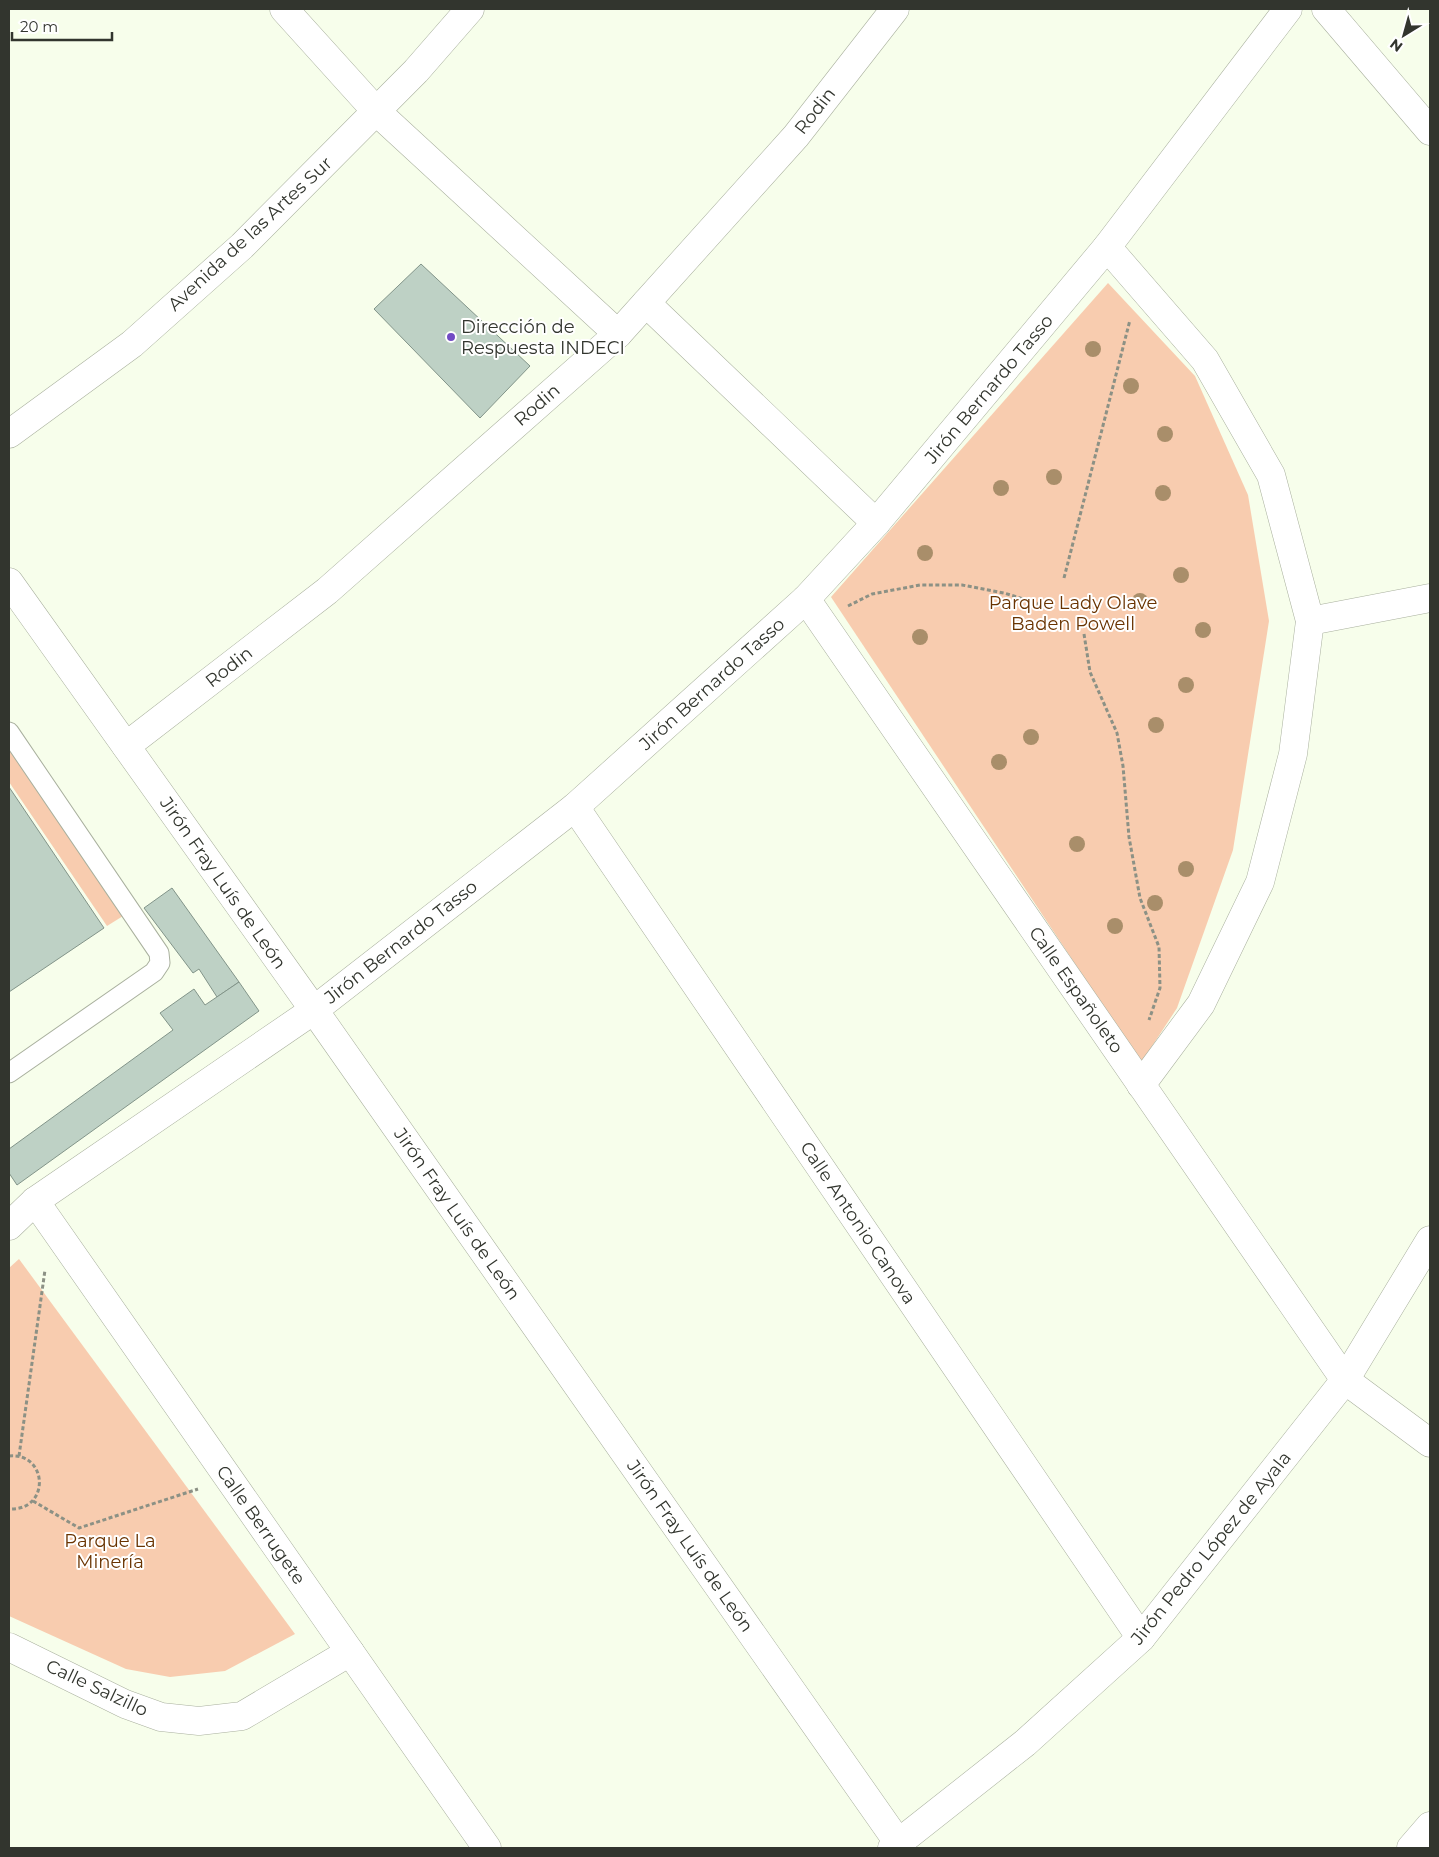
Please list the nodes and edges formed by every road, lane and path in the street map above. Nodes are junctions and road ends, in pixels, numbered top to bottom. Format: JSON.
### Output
{"nodes":[{"id":1,"x":284,"y":9,"type":"edge"},
{"id":2,"x":470,"y":9,"type":"edge"},
{"id":3,"x":895,"y":9,"type":"edge"},
{"id":4,"x":1288,"y":9,"type":"edge"},
{"id":5,"x":1326,"y":9,"type":"edge"},
{"id":6,"x":377,"y":112,"type":"junction"},
{"id":7,"x":1430,"y":131,"type":"edge"},
{"id":8,"x":1107,"y":247,"type":"junction"},
{"id":9,"x":1139,"y":282,"type":"junction"},
{"id":10,"x":646,"y":303,"type":"junction"},
{"id":11,"x":618,"y":334,"type":"junction"},
{"id":12,"x":9,"y":434,"type":"edge"},
{"id":13,"x":876,"y":523,"type":"junction"},
{"id":14,"x":1064,"y":578,"type":"dead end"},
{"id":15,"x":9,"y":582,"type":"edge"},
{"id":16,"x":1430,"y":598,"type":"edge"},
{"id":17,"x":1043,"y":605,"type":"dead end"},
{"id":18,"x":813,"y":609,"type":"junction"},
{"id":19,"x":1310,"y":621,"type":"junction"},
{"id":20,"x":1084,"y":634,"type":"dead end"},
{"id":21,"x":9,"y":732,"type":"edge"},
{"id":22,"x":126,"y":746,"type":"junction"},
{"id":23,"x":575,"y":807,"type":"junction"},
{"id":24,"x":314,"y":1010,"type":"junction"},
{"id":25,"x":1147,"y":1024,"type":"dead end"},
{"id":26,"x":9,"y":1073,"type":"edge"},
{"id":27,"x":1142,"y":1086,"type":"junction"},
{"id":28,"x":35,"y":1201,"type":"junction"},
{"id":29,"x":51,"y":1225,"type":"junction"},
{"id":30,"x":9,"y":1226,"type":"edge"},
{"id":31,"x":1430,"y":1240,"type":"edge"},
{"id":32,"x":1345,"y":1380,"type":"junction"},
{"id":33,"x":1430,"y":1443,"type":"edge"},
{"id":34,"x":9,"y":1456,"type":"edge"},
{"id":35,"x":20,"y":1456,"type":"junction"},
{"id":36,"x":228,"y":1479,"type":"junction"},
{"id":37,"x":33,"y":1501,"type":"junction"},
{"id":38,"x":9,"y":1509,"type":"edge"},
{"id":39,"x":1141,"y":1638,"type":"junction"},
{"id":40,"x":9,"y":1647,"type":"edge"},
{"id":41,"x":350,"y":1652,"type":"junction"},
{"id":42,"x":1430,"y":1826,"type":"edge"},
{"id":43,"x":898,"y":1846,"type":"edge"},
{"id":44,"x":487,"y":1848,"type":"edge"},
{"id":45,"x":1411,"y":1848,"type":"edge"}],
"edges":[{"from":1,"to":6,"type":"street"},
{"from":2,"to":6,"type":"street","name":"Avenida de las Artes Sur"},
{"from":3,"to":10,"type":"street","name":"Rodin"},
{"from":4,"to":8,"type":"street","name":"Jirón Bernardo Tasso"},
{"from":5,"to":7,"type":"street"},
{"from":6,"to":11,"type":"street"},
{"from":6,"to":12,"type":"street","name":"Avenida de las Artes Sur"},
{"from":8,"to":9,"type":"street"},
{"from":8,"to":13,"type":"street","name":"Jirón Bernardo Tasso"},
{"from":9,"to":14,"type":"path"},
{"from":9,"to":19,"type":"street"},
{"from":10,"to":11,"type":"street","name":"Rodin"},
{"from":10,"to":13,"type":"street"},
{"from":11,"to":22,"type":"street","name":"Rodin"},
{"from":13,"to":18,"type":"street","name":"Jirón Bernardo Tasso"},
{"from":15,"to":22,"type":"street","name":"Jirón Fray Luís de León"},
{"from":16,"to":19,"type":"street"},
{"from":17,"to":18,"type":"path"},
{"from":18,"to":23,"type":"street","name":"Jirón Bernardo Tasso"},
{"from":18,"to":27,"type":"street","name":"Calle Españoleto"},
{"from":19,"to":27,"type":"street"},
{"from":20,"to":25,"type":"path"},
{"from":21,"to":26,"type":"lane"},
{"from":22,"to":24,"type":"street","name":"Jirón Fray Luís de León"},
{"from":23,"to":24,"type":"street","name":"Jirón Bernardo Tasso"},
{"from":23,"to":39,"type":"street","name":"Calle Antonio Canova"},
{"from":24,"to":28,"type":"street","name":"Jirón Bernardo Tasso"},
{"from":24,"to":43,"type":"street","name":"Jirón Fray Luís de León"},
{"from":27,"to":32,"type":"street","name":"Calle Españoleto"},
{"from":28,"to":29,"type":"street","name":"Calle Berrugete"},
{"from":28,"to":30,"type":"street","name":"Jirón Bernardo Tasso"},
{"from":29,"to":35,"type":"path"},
{"from":29,"to":36,"type":"street","name":"Calle Berrugete"},
{"from":31,"to":32,"type":"street","name":"Jirón Pedro López de Ayala"},
{"from":32,"to":33,"type":"street","name":"Calle Españoleto"},
{"from":32,"to":39,"type":"street","name":"Jirón Pedro López de Ayala"},
{"from":34,"to":35,"type":"path"},
{"from":35,"to":37,"type":"path"},
{"from":36,"to":37,"type":"path"},
{"from":36,"to":41,"type":"street","name":"Calle Berrugete"},
{"from":37,"to":38,"type":"path"},
{"from":39,"to":43,"type":"street","name":"Jirón Pedro López de Ayala"},
{"from":40,"to":41,"type":"street","name":"Calle Salzillo"},
{"from":41,"to":44,"type":"street","name":"Calle Berrugete"},
{"from":42,"to":45,"type":"street"}]}
